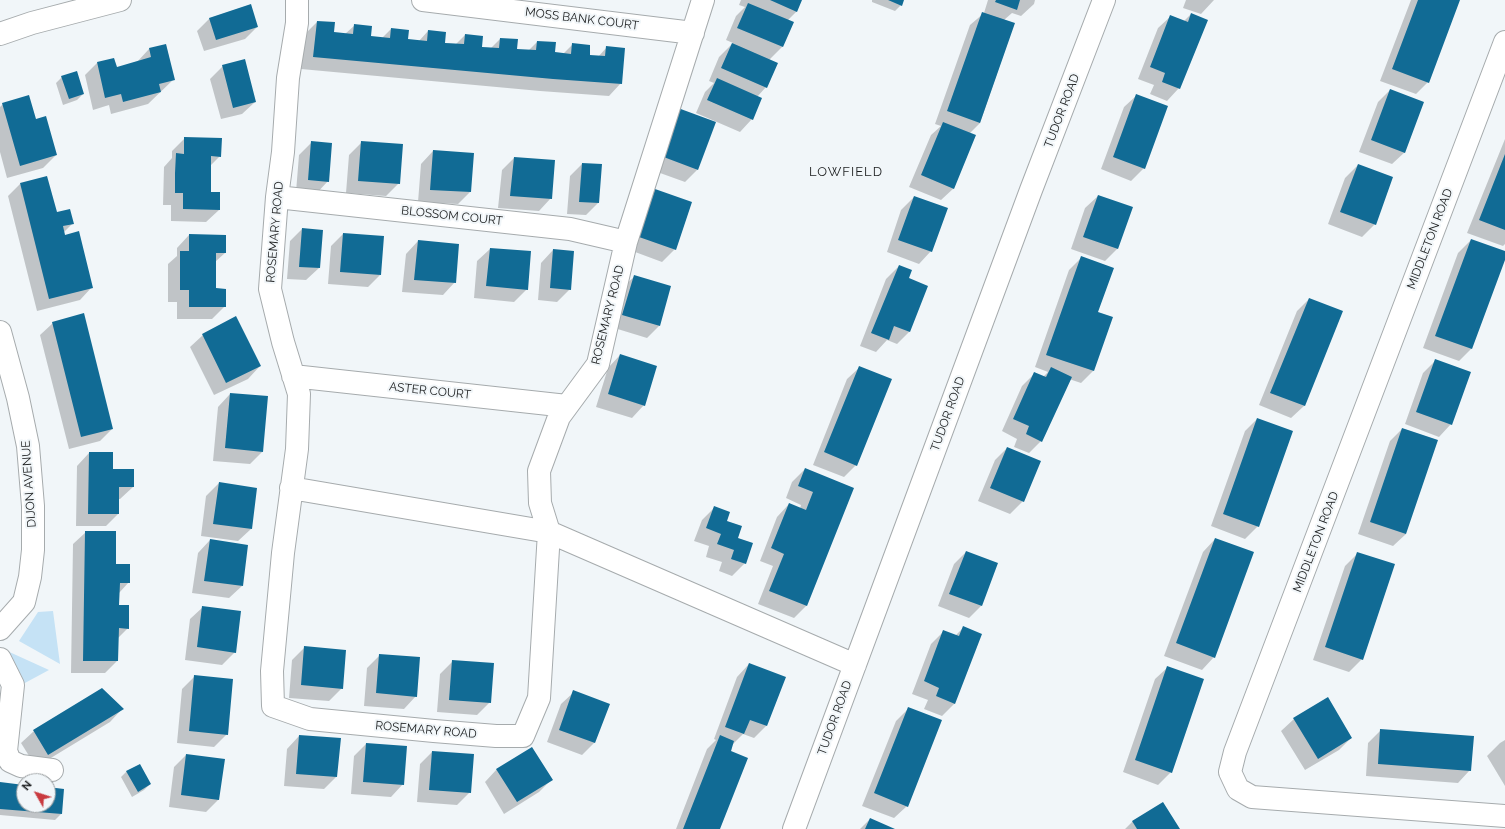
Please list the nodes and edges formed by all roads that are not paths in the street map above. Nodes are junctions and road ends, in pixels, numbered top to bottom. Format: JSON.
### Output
{"nodes":[{"id":1,"x":120,"y":0,"type":"edge"},
{"id":2,"x":297,"y":0,"type":"edge"},
{"id":3,"x":423,"y":0,"type":"edge"},
{"id":4,"x":703,"y":0,"type":"edge"},
{"id":5,"x":1104,"y":0,"type":"edge"},
{"id":6,"x":693,"y":33,"type":"junction"},
{"id":7,"x":0,"y":34,"type":"edge"},
{"id":8,"x":1505,"y":42,"type":"edge"},
{"id":9,"x":277,"y":197,"type":"junction"},
{"id":10,"x":626,"y":242,"type":"junction"},
{"id":11,"x":0,"y":332,"type":"edge"},
{"id":12,"x":293,"y":376,"type":"junction"},
{"id":13,"x":567,"y":406,"type":"junction"},
{"id":14,"x":291,"y":488,"type":"junction"},
{"id":15,"x":549,"y":532,"type":"junction"},
{"id":16,"x":0,"y":629,"type":"edge"},
{"id":17,"x":0,"y":660,"type":"edge"},
{"id":18,"x":855,"y":665,"type":"junction"},
{"id":19,"x":52,"y":770,"type":"dead end"},
{"id":20,"x":1505,"y":816,"type":"edge"},
{"id":21,"x":794,"y":829,"type":"edge"}],
"edges":[{"from":1,"to":7,"type":"street"},
{"from":2,"to":9,"type":"street","name":"ROSEMARY ROAD"},
{"from":3,"to":6,"type":"street","name":"MOSS BANK COURT"},
{"from":4,"to":6,"type":"street","name":"ROSEMARY ROAD"},
{"from":5,"to":18,"type":"street","name":"TUDOR ROAD"},
{"from":6,"to":10,"type":"street","name":"ROSEMARY ROAD"},
{"from":8,"to":20,"type":"street","name":"MIDDLETON ROAD"},
{"from":9,"to":10,"type":"street","name":"BLOSSOM COURT"},
{"from":9,"to":12,"type":"street","name":"ROSEMARY ROAD"},
{"from":10,"to":13,"type":"street","name":"ROSEMARY ROAD"},
{"from":11,"to":16,"type":"street","name":"DIJON AVENUE"},
{"from":12,"to":13,"type":"street","name":"ASTER COURT"},
{"from":12,"to":14,"type":"street","name":"ROSEMARY ROAD"},
{"from":13,"to":15,"type":"street","name":"ROSEMARY ROAD"},
{"from":14,"to":15,"type":"street"},
{"from":14,"to":15,"type":"street","name":"ROSEMARY ROAD"},
{"from":15,"to":18,"type":"street"},
{"from":17,"to":19,"type":"street"},
{"from":18,"to":21,"type":"street","name":"TUDOR ROAD"}]}
